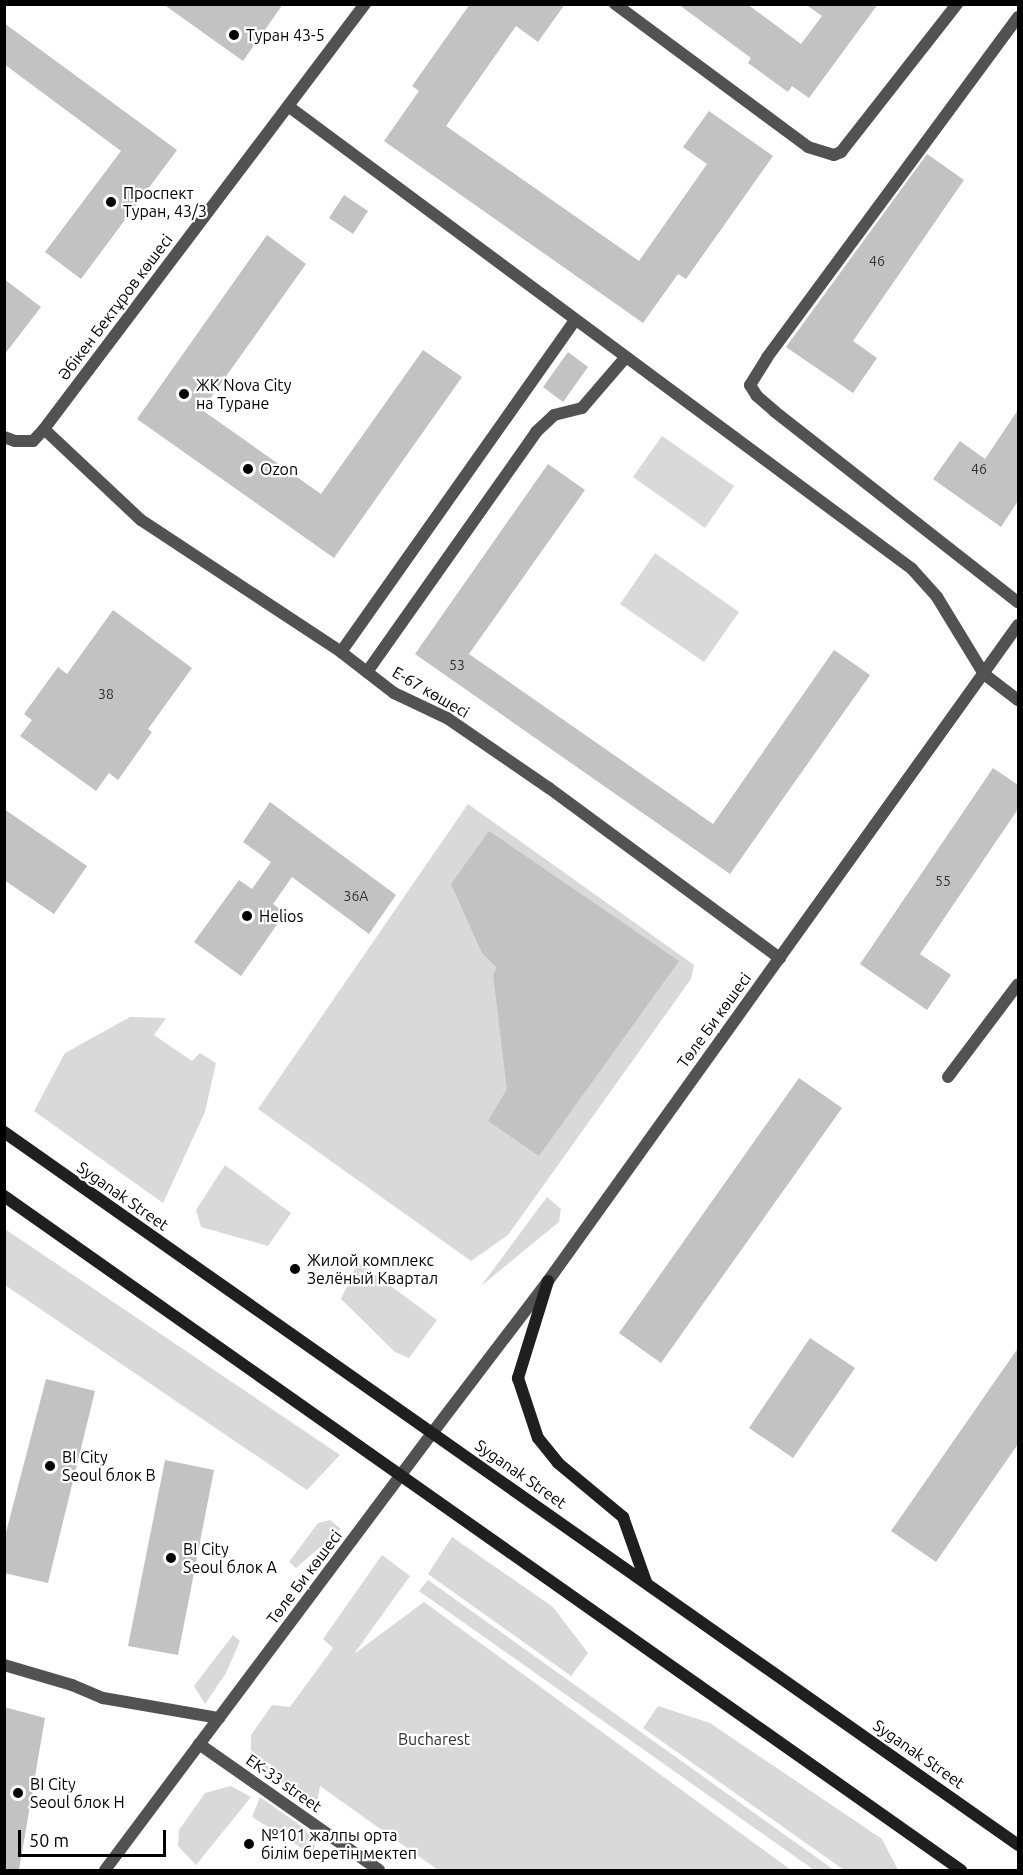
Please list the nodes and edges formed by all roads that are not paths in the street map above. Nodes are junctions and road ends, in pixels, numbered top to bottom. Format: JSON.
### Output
{"nodes":[{"id":1,"x":365,"y":4,"type":"edge"},
{"id":2,"x":615,"y":4,"type":"edge"},
{"id":3,"x":957,"y":4,"type":"edge"},
{"id":4,"x":1018,"y":17,"type":"edge"},
{"id":5,"x":288,"y":106,"type":"junction"},
{"id":6,"x":575,"y":320,"type":"junction"},
{"id":7,"x":625,"y":358,"type":"junction"},
{"id":8,"x":44,"y":429,"type":"junction"},
{"id":9,"x":4,"y":437,"type":"edge"},
{"id":10,"x":1018,"y":602,"type":"edge"},
{"id":11,"x":1018,"y":625,"type":"edge"},
{"id":12,"x":341,"y":652,"type":"junction"},
{"id":13,"x":367,"y":672,"type":"junction"},
{"id":14,"x":984,"y":674,"type":"junction"},
{"id":15,"x":1018,"y":700,"type":"edge"},
{"id":16,"x":780,"y":958,"type":"junction"},
{"id":17,"x":1018,"y":984,"type":"edge"},
{"id":18,"x":948,"y":1077,"type":"dead end"},
{"id":19,"x":4,"y":1132,"type":"edge"},
{"id":20,"x":4,"y":1196,"type":"edge"},
{"id":21,"x":548,"y":1281,"type":"junction"},
{"id":22,"x":433,"y":1432,"type":"junction"},
{"id":23,"x":401,"y":1476,"type":"junction"},
{"id":24,"x":646,"y":1582,"type":"junction"},
{"id":25,"x":4,"y":1665,"type":"edge"},
{"id":26,"x":219,"y":1718,"type":"junction"},
{"id":27,"x":199,"y":1744,"type":"junction"},
{"id":28,"x":1018,"y":1845,"type":"edge"},
{"id":29,"x":105,"y":1870,"type":"edge"},
{"id":30,"x":379,"y":1870,"type":"edge"},
{"id":31,"x":962,"y":1870,"type":"edge"}],
"edges":[{"from":1,"to":5,"type":"street","name":"Әбікен Бектұров көшесі"},
{"from":2,"to":3,"type":"street"},
{"from":4,"to":10,"type":"street"},
{"from":5,"to":6,"type":"street"},
{"from":5,"to":8,"type":"street","name":"Әбікен Бектұров көшесі"},
{"from":6,"to":7,"type":"street"},
{"from":6,"to":12,"type":"street"},
{"from":7,"to":13,"type":"street"},
{"from":7,"to":14,"type":"street"},
{"from":8,"to":9,"type":"street"},
{"from":8,"to":12,"type":"street","name":"Е-67 көшесі"},
{"from":11,"to":14,"type":"street","name":"Төле Би көшесі"},
{"from":12,"to":13,"type":"street","name":"Е-67 көшесі"},
{"from":13,"to":16,"type":"street","name":"Е-67 көшесі"},
{"from":14,"to":15,"type":"street"},
{"from":14,"to":16,"type":"street","name":"Төле Би көшесі"},
{"from":16,"to":21,"type":"street","name":"Төле Би көшесі"},
{"from":17,"to":18,"type":"street"},
{"from":19,"to":22,"type":"main road","name":"Syganak Street"},
{"from":20,"to":23,"type":"main road"},
{"from":21,"to":22,"type":"street","name":"Төле Би көшесі"},
{"from":21,"to":24,"type":"main road"},
{"from":22,"to":23,"type":"street","name":"Төле Би көшесі"},
{"from":22,"to":24,"type":"main road","name":"Syganak Street"},
{"from":23,"to":26,"type":"street","name":"Төле Би көшесі"},
{"from":23,"to":31,"type":"main road"},
{"from":24,"to":28,"type":"main road","name":"Syganak Street"},
{"from":25,"to":26,"type":"street"},
{"from":26,"to":27,"type":"street"},
{"from":27,"to":29,"type":"street"},
{"from":27,"to":30,"type":"street","name":"EK-33 street"}]}
